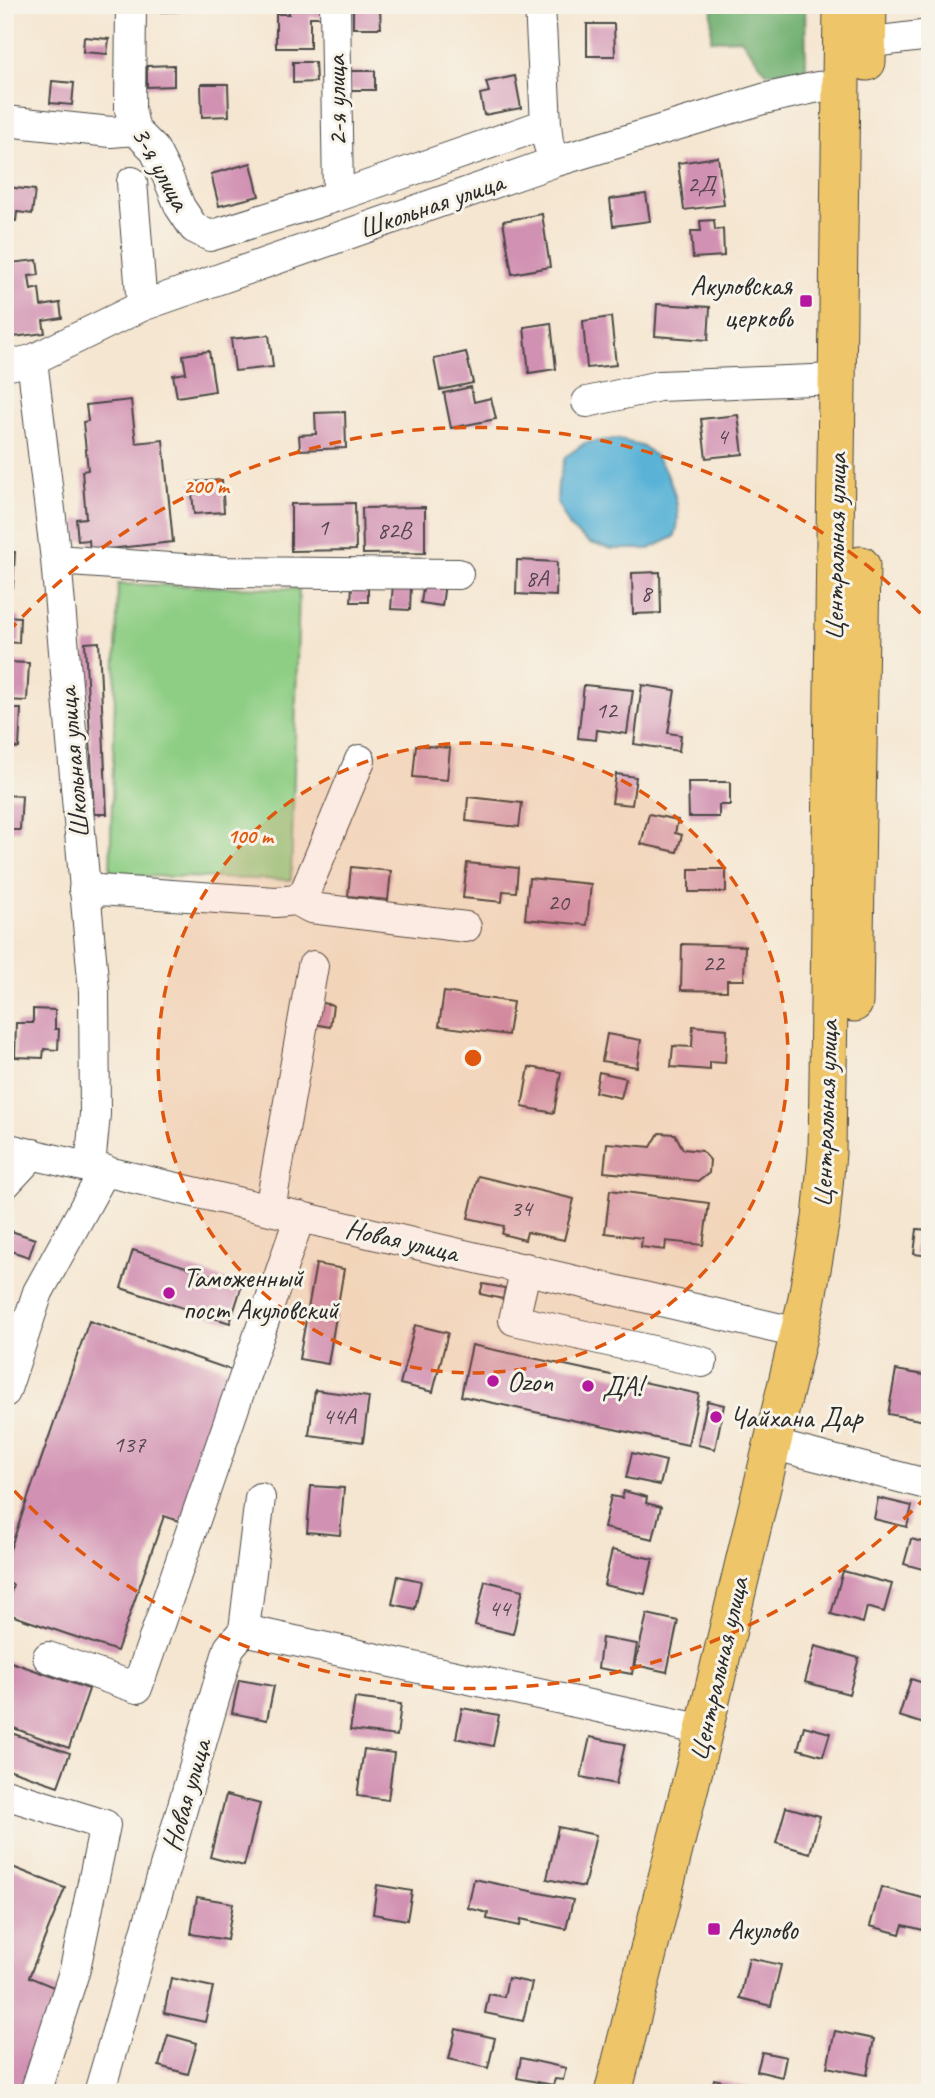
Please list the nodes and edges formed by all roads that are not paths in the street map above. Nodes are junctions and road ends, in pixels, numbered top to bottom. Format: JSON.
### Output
{"nodes":[{"id":1,"x":131,"y":5,"type":"edge"},
{"id":2,"x":335,"y":5,"type":"edge"},
{"id":3,"x":540,"y":5,"type":"edge"},
{"id":4,"x":842,"y":5,"type":"edge"},
{"id":5,"x":868,"y":5,"type":"edge"},
{"id":6,"x":930,"y":35,"type":"edge"},
{"id":7,"x":856,"y":44,"type":"junction"},
{"id":8,"x":842,"y":98,"type":"junction"},
{"id":9,"x":5,"y":121,"type":"edge"},
{"id":10,"x":546,"y":124,"type":"junction"},
{"id":11,"x":135,"y":130,"type":"junction"},
{"id":12,"x":554,"y":163,"type":"junction"},
{"id":13,"x":132,"y":182,"type":"dead end"},
{"id":14,"x":338,"y":196,"type":"junction"},
{"id":15,"x":142,"y":306,"type":"junction"},
{"id":16,"x":19,"y":363,"type":"edge"},
{"id":17,"x":838,"y":379,"type":"junction"},
{"id":18,"x":587,"y":402,"type":"dead end"},
{"id":19,"x":56,"y":560,"type":"junction"},
{"id":20,"x":457,"y":574,"type":"dead end"},
{"id":21,"x":360,"y":760,"type":"dead end"},
{"id":22,"x":84,"y":889,"type":"junction"},
{"id":23,"x":296,"y":900,"type":"junction"},
{"id":24,"x":466,"y":928,"type":"dead end"},
{"id":25,"x":313,"y":966,"type":"dead end"},
{"id":26,"x":19,"y":1151,"type":"edge"},
{"id":27,"x":97,"y":1168,"type":"junction"},
{"id":28,"x":5,"y":1184,"type":"edge"},
{"id":29,"x":270,"y":1209,"type":"junction"},
{"id":30,"x":300,"y":1216,"type":"junction"},
{"id":31,"x":526,"y":1268,"type":"junction"},
{"id":32,"x":798,"y":1333,"type":"junction"},
{"id":33,"x":702,"y":1362,"type":"dead end"},
{"id":34,"x":5,"y":1392,"type":"edge"},
{"id":35,"x":782,"y":1447,"type":"junction"},
{"id":36,"x":930,"y":1485,"type":"edge"},
{"id":37,"x":260,"y":1498,"type":"dead end"},
{"id":38,"x":244,"y":1630,"type":"junction"},
{"id":39,"x":48,"y":1657,"type":"dead end"},
{"id":40,"x":704,"y":1730,"type":"junction"},
{"id":41,"x":5,"y":1794,"type":"edge"},
{"id":42,"x":35,"y":2093,"type":"edge"},
{"id":43,"x":99,"y":2093,"type":"edge"},
{"id":44,"x":613,"y":2093,"type":"edge"},
{"id":45,"x":636,"y":2093,"type":"edge"}],
"edges":[{"from":1,"to":11,"type":"street","name":"3-я улица"},
{"from":2,"to":14,"type":"street","name":"2-я улица"},
{"from":3,"to":10,"type":"street"},
{"from":4,"to":7,"type":"main road"},
{"from":5,"to":7,"type":"main road"},
{"from":6,"to":7,"type":"street"},
{"from":7,"to":8,"type":"main road","name":"Центральная улица"},
{"from":7,"to":35,"type":"main road","name":"Центральная улица"},
{"from":8,"to":12,"type":"street","name":"Школьная улица"},
{"from":8,"to":17,"type":"main road","name":"Центральная улица"},
{"from":9,"to":11,"type":"street"},
{"from":10,"to":12,"type":"street"},
{"from":10,"to":14,"type":"street"},
{"from":11,"to":14,"type":"street","name":"3-я улица"},
{"from":12,"to":15,"type":"street","name":"Школьная улица"},
{"from":13,"to":15,"type":"street"},
{"from":15,"to":16,"type":"street","name":"Школьная улица"},
{"from":16,"to":19,"type":"street","name":"Школьная улица"},
{"from":17,"to":18,"type":"street"},
{"from":17,"to":32,"type":"main road","name":"Центральная улица"},
{"from":19,"to":20,"type":"street"},
{"from":19,"to":22,"type":"street","name":"Школьная улица"},
{"from":21,"to":23,"type":"street"},
{"from":22,"to":23,"type":"street"},
{"from":22,"to":27,"type":"street","name":"Школьная улица"},
{"from":23,"to":24,"type":"street"},
{"from":25,"to":29,"type":"street"},
{"from":26,"to":27,"type":"street","name":"Новая улица"},
{"from":26,"to":28,"type":"street"},
{"from":27,"to":29,"type":"street","name":"Новая улица"},
{"from":27,"to":34,"type":"street"},
{"from":29,"to":30,"type":"street","name":"Новая улица"},
{"from":30,"to":31,"type":"street","name":"Новая улица"},
{"from":30,"to":39,"type":"street"},
{"from":31,"to":32,"type":"street","name":"Новая улица"},
{"from":31,"to":33,"type":"street"},
{"from":32,"to":35,"type":"main road","name":"Центральная улица"},
{"from":35,"to":36,"type":"street"},
{"from":35,"to":40,"type":"main road","name":"Центральная улица"},
{"from":35,"to":45,"type":"main road","name":"Центральная улица"},
{"from":37,"to":38,"type":"street","name":"Новая улица"},
{"from":38,"to":40,"type":"street"},
{"from":38,"to":43,"type":"street","name":"Новая улица"},
{"from":40,"to":44,"type":"main road","name":"Центральная улица"},
{"from":41,"to":42,"type":"street"}]}
